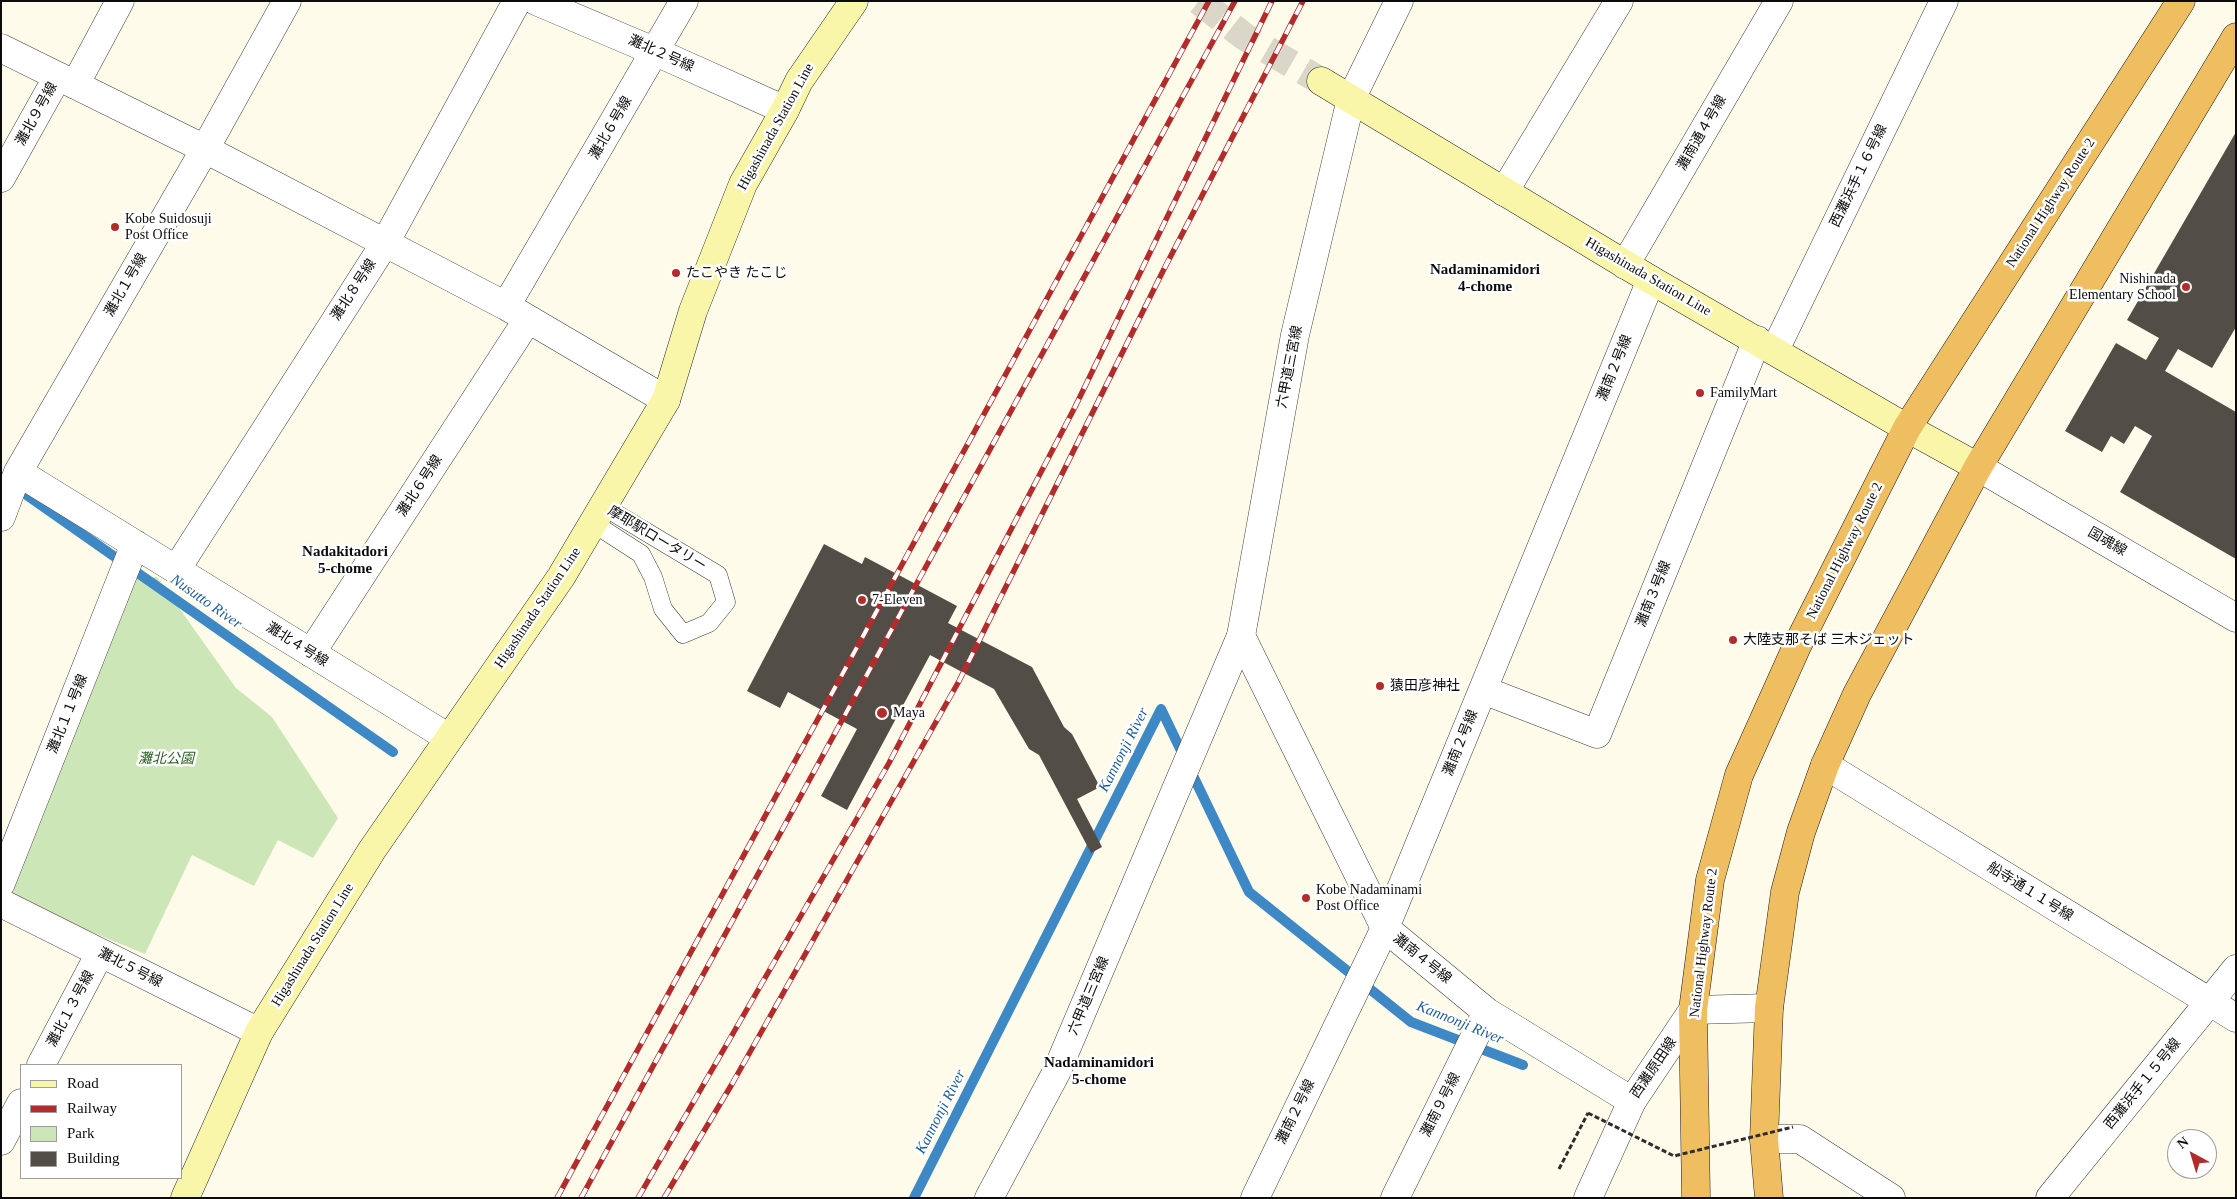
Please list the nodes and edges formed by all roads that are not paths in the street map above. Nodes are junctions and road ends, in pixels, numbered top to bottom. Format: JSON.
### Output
{"nodes":[{"id":1,"x":120,"y":1,"type":"edge"},
{"id":2,"x":287,"y":1,"type":"edge"},
{"id":3,"x":516,"y":1,"type":"edge"},
{"id":4,"x":536,"y":1,"type":"edge"},
{"id":5,"x":684,"y":1,"type":"edge"},
{"id":6,"x":854,"y":1,"type":"edge"},
{"id":7,"x":1399,"y":1,"type":"edge"},
{"id":8,"x":1619,"y":1,"type":"edge"},
{"id":9,"x":1779,"y":1,"type":"edge"},
{"id":10,"x":1944,"y":1,"type":"edge"},
{"id":11,"x":2181,"y":1,"type":"edge"},
{"id":12,"x":2236,"y":37,"type":"edge"},
{"id":13,"x":1,"y":48,"type":"edge"},
{"id":14,"x":656,"y":52,"type":"junction"},
{"id":15,"x":66,"y":80,"type":"junction"},
{"id":16,"x":1321,"y":81,"type":"tunnel mouth"},
{"id":17,"x":1351,"y":98,"type":"junction"},
{"id":18,"x":785,"y":110,"type":"junction"},
{"id":19,"x":205,"y":149,"type":"junction"},
{"id":20,"x":1,"y":178,"type":"edge"},
{"id":21,"x":1504,"y":192,"type":"junction"},
{"id":22,"x":385,"y":242,"type":"junction"},
{"id":23,"x":1625,"y":265,"type":"junction"},
{"id":24,"x":1651,"y":280,"type":"junction"},
{"id":25,"x":517,"y":312,"type":"junction"},
{"id":26,"x":1766,"y":345,"type":"junction"},
{"id":27,"x":666,"y":400,"type":"junction"},
{"id":28,"x":1907,"y":428,"type":"junction"},
{"id":29,"x":1978,"y":466,"type":"junction"},
{"id":30,"x":10,"y":490,"type":"edge"},
{"id":31,"x":598,"y":515,"type":"junction"},
{"id":32,"x":134,"y":546,"type":"junction"},
{"id":33,"x":176,"y":570,"type":"junction"},
{"id":34,"x":2236,"y":618,"type":"edge"},
{"id":35,"x":1241,"y":636,"type":"junction"},
{"id":36,"x":311,"y":653,"type":"junction"},
{"id":37,"x":1483,"y":690,"type":"junction"},
{"id":38,"x":449,"y":738,"type":"junction"},
{"id":39,"x":1824,"y":764,"type":"junction"},
{"id":40,"x":1,"y":883,"type":"edge"},
{"id":41,"x":1,"y":903,"type":"edge"},
{"id":42,"x":1385,"y":928,"type":"junction"},
{"id":43,"x":100,"y":953,"type":"junction"},
{"id":44,"x":2236,"y":970,"type":"edge"},
{"id":45,"x":2209,"y":1002,"type":"junction"},
{"id":46,"x":1769,"y":1008,"type":"junction"},
{"id":47,"x":1693,"y":1010,"type":"junction"},
{"id":48,"x":1484,"y":1018,"type":"junction"},
{"id":49,"x":2236,"y":1018,"type":"edge"},
{"id":50,"x":259,"y":1032,"type":"junction"},
{"id":51,"x":42,"y":1064,"type":"edge"},
{"id":52,"x":1632,"y":1101,"type":"junction"},
{"id":53,"x":20,"y":1105,"type":"edge"},
{"id":54,"x":1764,"y":1139,"type":"junction"},
{"id":55,"x":1,"y":1141,"type":"edge"},
{"id":56,"x":992,"y":1197,"type":"edge"},
{"id":57,"x":185,"y":1198,"type":"edge"},
{"id":58,"x":1255,"y":1198,"type":"edge"},
{"id":59,"x":1395,"y":1198,"type":"edge"},
{"id":60,"x":1588,"y":1198,"type":"edge"},
{"id":61,"x":1696,"y":1198,"type":"edge"},
{"id":62,"x":1769,"y":1198,"type":"edge"},
{"id":63,"x":1890,"y":1198,"type":"edge"},
{"id":64,"x":2050,"y":1198,"type":"edge"}],
"edges":[{"from":1,"to":15,"type":"street","name":"灘北９号線"},
{"from":2,"to":19,"type":"street","name":"灘北１号線"},
{"from":3,"to":22,"type":"street","name":"灘北８号線"},
{"from":4,"to":14,"type":"street","name":"灘北２号線"},
{"from":5,"to":14,"type":"street","name":"灘北６号線"},
{"from":6,"to":18,"type":"main road","name":"Higashinada Station Line"},
{"from":7,"to":17,"type":"street","name":"六甲道三宮線"},
{"from":8,"to":21,"type":"street"},
{"from":9,"to":23,"type":"street","name":"灘南通４号線"},
{"from":10,"to":26,"type":"street","name":"西灘浜手１６号線"},
{"from":11,"to":28,"type":"highway","name":"National Highway Route 2"},
{"from":12,"to":29,"type":"highway"},
{"from":13,"to":15,"type":"street"},
{"from":14,"to":18,"type":"street","name":"灘北２号線"},
{"from":14,"to":25,"type":"street","name":"灘北６号線"},
{"from":15,"to":19,"type":"street"},
{"from":15,"to":20,"type":"street","name":"灘北９号線"},
{"from":16,"to":17,"type":"main road","name":"Higashinada Station Line"},
{"from":17,"to":21,"type":"main road","name":"Higashinada Station Line"},
{"from":17,"to":35,"type":"street","name":"六甲道三宮線"},
{"from":18,"to":27,"type":"main road","name":"Higashinada Station Line"},
{"from":19,"to":22,"type":"street"},
{"from":19,"to":30,"type":"street","name":"灘北１号線"},
{"from":21,"to":23,"type":"main road","name":"Higashinada Station Line"},
{"from":22,"to":25,"type":"street"},
{"from":22,"to":33,"type":"street","name":"灘北８号線"},
{"from":23,"to":24,"type":"main road","name":"Higashinada Station Line"},
{"from":24,"to":26,"type":"main road","name":"Higashinada Station Line"},
{"from":24,"to":37,"type":"street","name":"灘南２号線"},
{"from":25,"to":27,"type":"street"},
{"from":25,"to":36,"type":"street","name":"灘北６号線"},
{"from":26,"to":28,"type":"main road","name":"Higashinada Station Line"},
{"from":26,"to":37,"type":"street","name":"灘南３号線"},
{"from":27,"to":31,"type":"main road","name":"Higashinada Station Line"},
{"from":28,"to":29,"type":"main road","name":"Higashinada Station Line"},
{"from":28,"to":47,"type":"highway","name":"National Highway Route 2"},
{"from":29,"to":34,"type":"street","name":"国魂線"},
{"from":29,"to":39,"type":"highway"},
{"from":30,"to":32,"type":"street","name":"灘北４号線"},
{"from":31,"to":31,"type":"lane","name":"摩耶駅ロータリー"},
{"from":31,"to":38,"type":"main road","name":"Higashinada Station Line"},
{"from":32,"to":33,"type":"street","name":"灘北４号線"},
{"from":32,"to":40,"type":"street","name":"灘北１１号線"},
{"from":33,"to":36,"type":"street","name":"灘北４号線"},
{"from":35,"to":42,"type":"street","name":"灘南４号線"},
{"from":35,"to":56,"type":"street","name":"六甲道三宮線"},
{"from":36,"to":38,"type":"street","name":"灘北４号線"},
{"from":37,"to":42,"type":"street","name":"灘南２号線"},
{"from":38,"to":50,"type":"main road","name":"Higashinada Station Line"},
{"from":39,"to":45,"type":"street","name":"船寺通１１号線"},
{"from":39,"to":46,"type":"highway"},
{"from":41,"to":43,"type":"street","name":"灘北５号線"},
{"from":42,"to":48,"type":"street","name":"灘南４号線"},
{"from":42,"to":58,"type":"street","name":"灘南２号線"},
{"from":43,"to":50,"type":"street","name":"灘北５号線"},
{"from":43,"to":51,"type":"street","name":"灘北１３号線"},
{"from":44,"to":45,"type":"street","name":"西灘浜手１５号線"},
{"from":45,"to":49,"type":"street","name":"船寺通１１号線"},
{"from":45,"to":64,"type":"street","name":"西灘浜手１５号線"},
{"from":46,"to":47,"type":"street"},
{"from":46,"to":54,"type":"highway"},
{"from":47,"to":52,"type":"street","name":"西灘原田線"},
{"from":47,"to":61,"type":"highway","name":"National Highway Route 2"},
{"from":48,"to":52,"type":"street","name":"灘南４号線"},
{"from":48,"to":59,"type":"street","name":"灘南９号線"},
{"from":50,"to":57,"type":"main road","name":"Higashinada Station Line"},
{"from":52,"to":60,"type":"street","name":"西灘原田線"},
{"from":53,"to":55,"type":"street"},
{"from":54,"to":62,"type":"highway"},
{"from":54,"to":63,"type":"street"}]}
